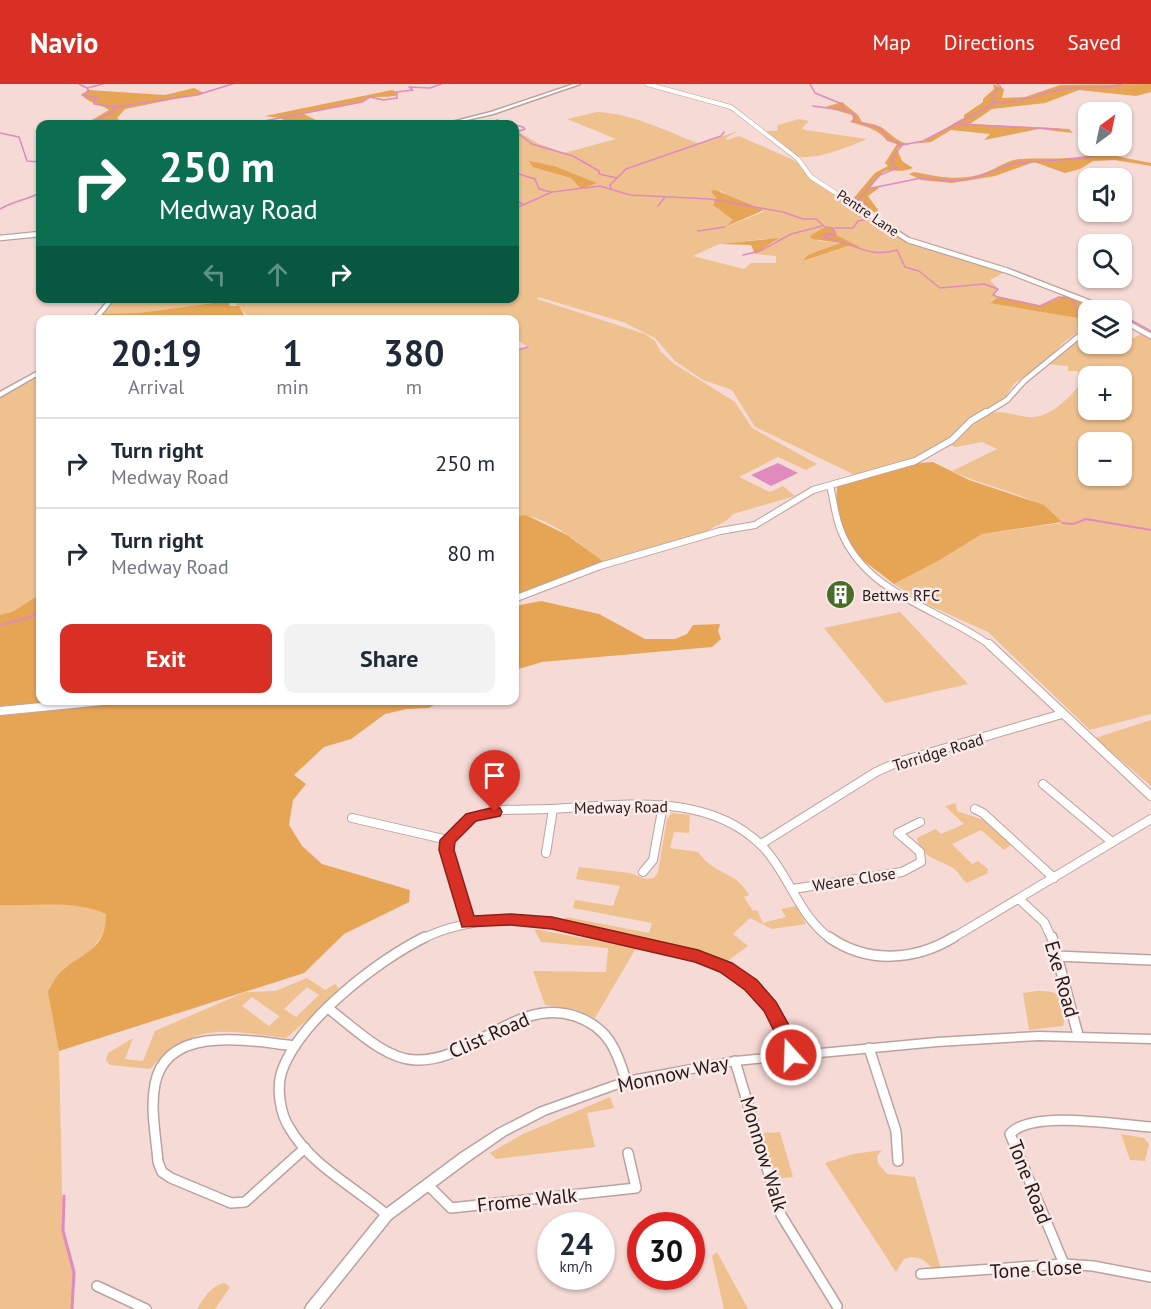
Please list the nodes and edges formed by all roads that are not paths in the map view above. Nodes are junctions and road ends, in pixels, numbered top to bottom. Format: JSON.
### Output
{"nodes":[{"id":1,"x":578,"y":84,"type":"edge"},
{"id":2,"x":647,"y":84,"type":"edge"},
{"id":3,"x":463,"y":120,"type":"edge"},
{"id":4,"x":36,"y":234,"type":"edge"},
{"id":5,"x":0,"y":238,"type":"edge"},
{"id":6,"x":1083,"y":300,"type":"edge"},
{"id":7,"x":109,"y":303,"type":"edge"},
{"id":8,"x":98,"y":315,"type":"edge"},
{"id":9,"x":1132,"y":326,"type":"edge"},
{"id":10,"x":1151,"y":336,"type":"edge"},
{"id":11,"x":1078,"y":337,"type":"edge"},
{"id":12,"x":36,"y":374,"type":"edge"},
{"id":13,"x":0,"y":394,"type":"edge"},
{"id":14,"x":830,"y":486,"type":"junction"},
{"id":15,"x":519,"y":597,"type":"edge"},
{"id":16,"x":62,"y":705,"type":"edge"},
{"id":17,"x":0,"y":711,"type":"edge"},
{"id":18,"x":1062,"y":714,"type":"junction"},
{"id":19,"x":1043,"y":784,"type":"dead end"},
{"id":20,"x":1151,"y":796,"type":"edge"},
{"id":21,"x":663,"y":805,"type":"junction"},
{"id":22,"x":553,"y":809,"type":"junction"},
{"id":23,"x":975,"y":809,"type":"dead end"},
{"id":24,"x":352,"y":818,"type":"dead end"},
{"id":25,"x":1151,"y":819,"type":"edge"},
{"id":26,"x":920,"y":822,"type":"dead end"},
{"id":27,"x":447,"y":840,"type":"junction"},
{"id":28,"x":1112,"y":842,"type":"junction"},
{"id":29,"x":761,"y":844,"type":"junction"},
{"id":30,"x":546,"y":854,"type":"dead end"},
{"id":31,"x":643,"y":872,"type":"dead end"},
{"id":32,"x":1054,"y":878,"type":"junction"},
{"id":33,"x":793,"y":889,"type":"junction"},
{"id":34,"x":1019,"y":899,"type":"junction"},
{"id":35,"x":467,"y":923,"type":"junction"},
{"id":36,"x":1056,"y":956,"type":"junction"},
{"id":37,"x":1151,"y":960,"type":"edge"},
{"id":38,"x":329,"y":1009,"type":"junction"},
{"id":39,"x":1078,"y":1035,"type":"junction"},
{"id":40,"x":1151,"y":1039,"type":"edge"},
{"id":41,"x":295,"y":1046,"type":"junction"},
{"id":42,"x":869,"y":1048,"type":"junction"},
{"id":43,"x":791,"y":1055,"type":"junction"},
{"id":44,"x":735,"y":1061,"type":"junction"},
{"id":45,"x":626,"y":1081,"type":"junction"},
{"id":46,"x":1151,"y":1127,"type":"edge"},
{"id":47,"x":305,"y":1148,"type":"junction"},
{"id":48,"x":628,"y":1153,"type":"dead end"},
{"id":49,"x":898,"y":1161,"type":"dead end"},
{"id":50,"x":428,"y":1185,"type":"junction"},
{"id":51,"x":387,"y":1215,"type":"junction"},
{"id":52,"x":1064,"y":1264,"type":"junction"},
{"id":53,"x":921,"y":1274,"type":"dead end"},
{"id":54,"x":1151,"y":1277,"type":"edge"},
{"id":55,"x":97,"y":1286,"type":"dead end"},
{"id":56,"x":837,"y":1306,"type":"dead end"},
{"id":57,"x":144,"y":1308,"type":"edge"},
{"id":58,"x":311,"y":1309,"type":"edge"}],
"edges":[{"from":1,"to":3,"type":"street"},
{"from":2,"to":6,"type":"street","name":"Pentre Lane"},
{"from":4,"to":5,"type":"street"},
{"from":7,"to":8,"type":"street"},
{"from":9,"to":10,"type":"street"},
{"from":11,"to":14,"type":"street"},
{"from":12,"to":13,"type":"street"},
{"from":14,"to":15,"type":"street"},
{"from":14,"to":18,"type":"street"},
{"from":16,"to":17,"type":"street"},
{"from":18,"to":20,"type":"street"},
{"from":18,"to":29,"type":"street","name":"Torridge Road"},
{"from":19,"to":28,"type":"street"},
{"from":21,"to":22,"type":"street","name":"Medway Road"},
{"from":21,"to":29,"type":"street","name":"Medway Road"},
{"from":21,"to":31,"type":"street"},
{"from":22,"to":27,"type":"street","name":"Medway Road"},
{"from":22,"to":30,"type":"street"},
{"from":23,"to":32,"type":"street"},
{"from":24,"to":27,"type":"street"},
{"from":25,"to":28,"type":"street","name":"Medway Road"},
{"from":26,"to":33,"type":"street","name":"Weare Close"},
{"from":27,"to":35,"type":"street"},
{"from":28,"to":32,"type":"street","name":"Medway Road"},
{"from":29,"to":33,"type":"street","name":"Medway Road"},
{"from":32,"to":34,"type":"street","name":"Medway Road"},
{"from":33,"to":34,"type":"street","name":"Medway Road"},
{"from":34,"to":36,"type":"street","name":"Exe Road"},
{"from":35,"to":38,"type":"street"},
{"from":35,"to":43,"type":"street"},
{"from":36,"to":37,"type":"street"},
{"from":36,"to":39,"type":"street","name":"Exe Road"},
{"from":38,"to":41,"type":"street"},
{"from":38,"to":45,"type":"street","name":"Clist Road"},
{"from":39,"to":40,"type":"street","name":"Monnow Way"},
{"from":39,"to":42,"type":"street","name":"Monnow Way"},
{"from":41,"to":47,"type":"street"},
{"from":41,"to":47,"type":"street"},
{"from":42,"to":43,"type":"street","name":"Monnow Way"},
{"from":42,"to":49,"type":"street"},
{"from":43,"to":44,"type":"street","name":"Monnow Way"},
{"from":44,"to":45,"type":"street","name":"Monnow Way"},
{"from":44,"to":56,"type":"street","name":"Monnow Walk"},
{"from":45,"to":50,"type":"street","name":"Monnow Way"},
{"from":46,"to":52,"type":"street","name":"Tone Road"},
{"from":47,"to":51,"type":"street"},
{"from":48,"to":50,"type":"street","name":"Frome Walk"},
{"from":50,"to":51,"type":"street","name":"Monnow Way"},
{"from":51,"to":58,"type":"street","name":"Monnow Way"},
{"from":52,"to":53,"type":"street","name":"Tone Close"},
{"from":52,"to":54,"type":"street","name":"Tone Close"},
{"from":55,"to":57,"type":"street"}]}
